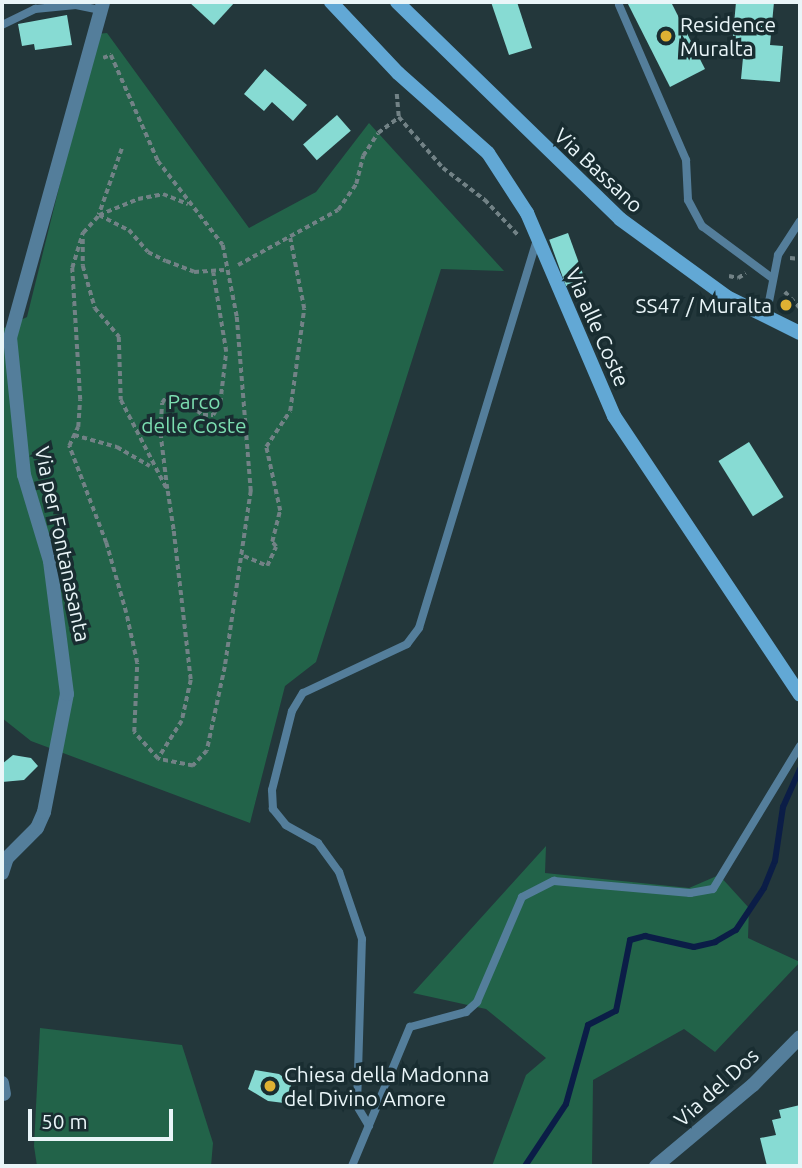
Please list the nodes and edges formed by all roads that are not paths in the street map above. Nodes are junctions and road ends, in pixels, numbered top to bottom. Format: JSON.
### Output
{"nodes":[{"id":1,"x":331,"y":2,"type":"edge"},
{"id":2,"x":397,"y":2,"type":"edge"},
{"id":3,"x":619,"y":5,"type":"dead end"},
{"id":4,"x":102,"y":6,"type":"edge"},
{"id":5,"x":2,"y":25,"type":"edge"},
{"id":6,"x":800,"y":221,"type":"edge"},
{"id":7,"x":537,"y":238,"type":"junction"},
{"id":8,"x":772,"y":281,"type":"junction"},
{"id":9,"x":766,"y":317,"type":"junction"},
{"id":10,"x":800,"y":332,"type":"edge"},
{"id":11,"x":800,"y":695,"type":"edge"},
{"id":12,"x":800,"y":746,"type":"edge"},
{"id":13,"x":2,"y":873,"type":"edge"},
{"id":14,"x":800,"y":1037,"type":"edge"},
{"id":15,"x":369,"y":1126,"type":"junction"},
{"id":16,"x":352,"y":1166,"type":"edge"},
{"id":17,"x":656,"y":1166,"type":"edge"}],
"edges":[{"from":1,"to":7,"type":"street","name":"Via alle Coste"},
{"from":2,"to":9,"type":"street","name":"Via Bassano"},
{"from":3,"to":8,"type":"lane"},
{"from":4,"to":5,"type":"lane","name":"Via per Fontanasanta"},
{"from":4,"to":13,"type":"street","name":"Via per Fontanasanta"},
{"from":6,"to":8,"type":"lane"},
{"from":7,"to":11,"type":"street","name":"Via alle Coste"},
{"from":7,"to":15,"type":"lane"},
{"from":8,"to":9,"type":"lane"},
{"from":9,"to":10,"type":"street","name":"Via Bassano"},
{"from":12,"to":15,"type":"lane"},
{"from":14,"to":17,"type":"street","name":"Via del Dos"},
{"from":15,"to":16,"type":"lane"}]}
